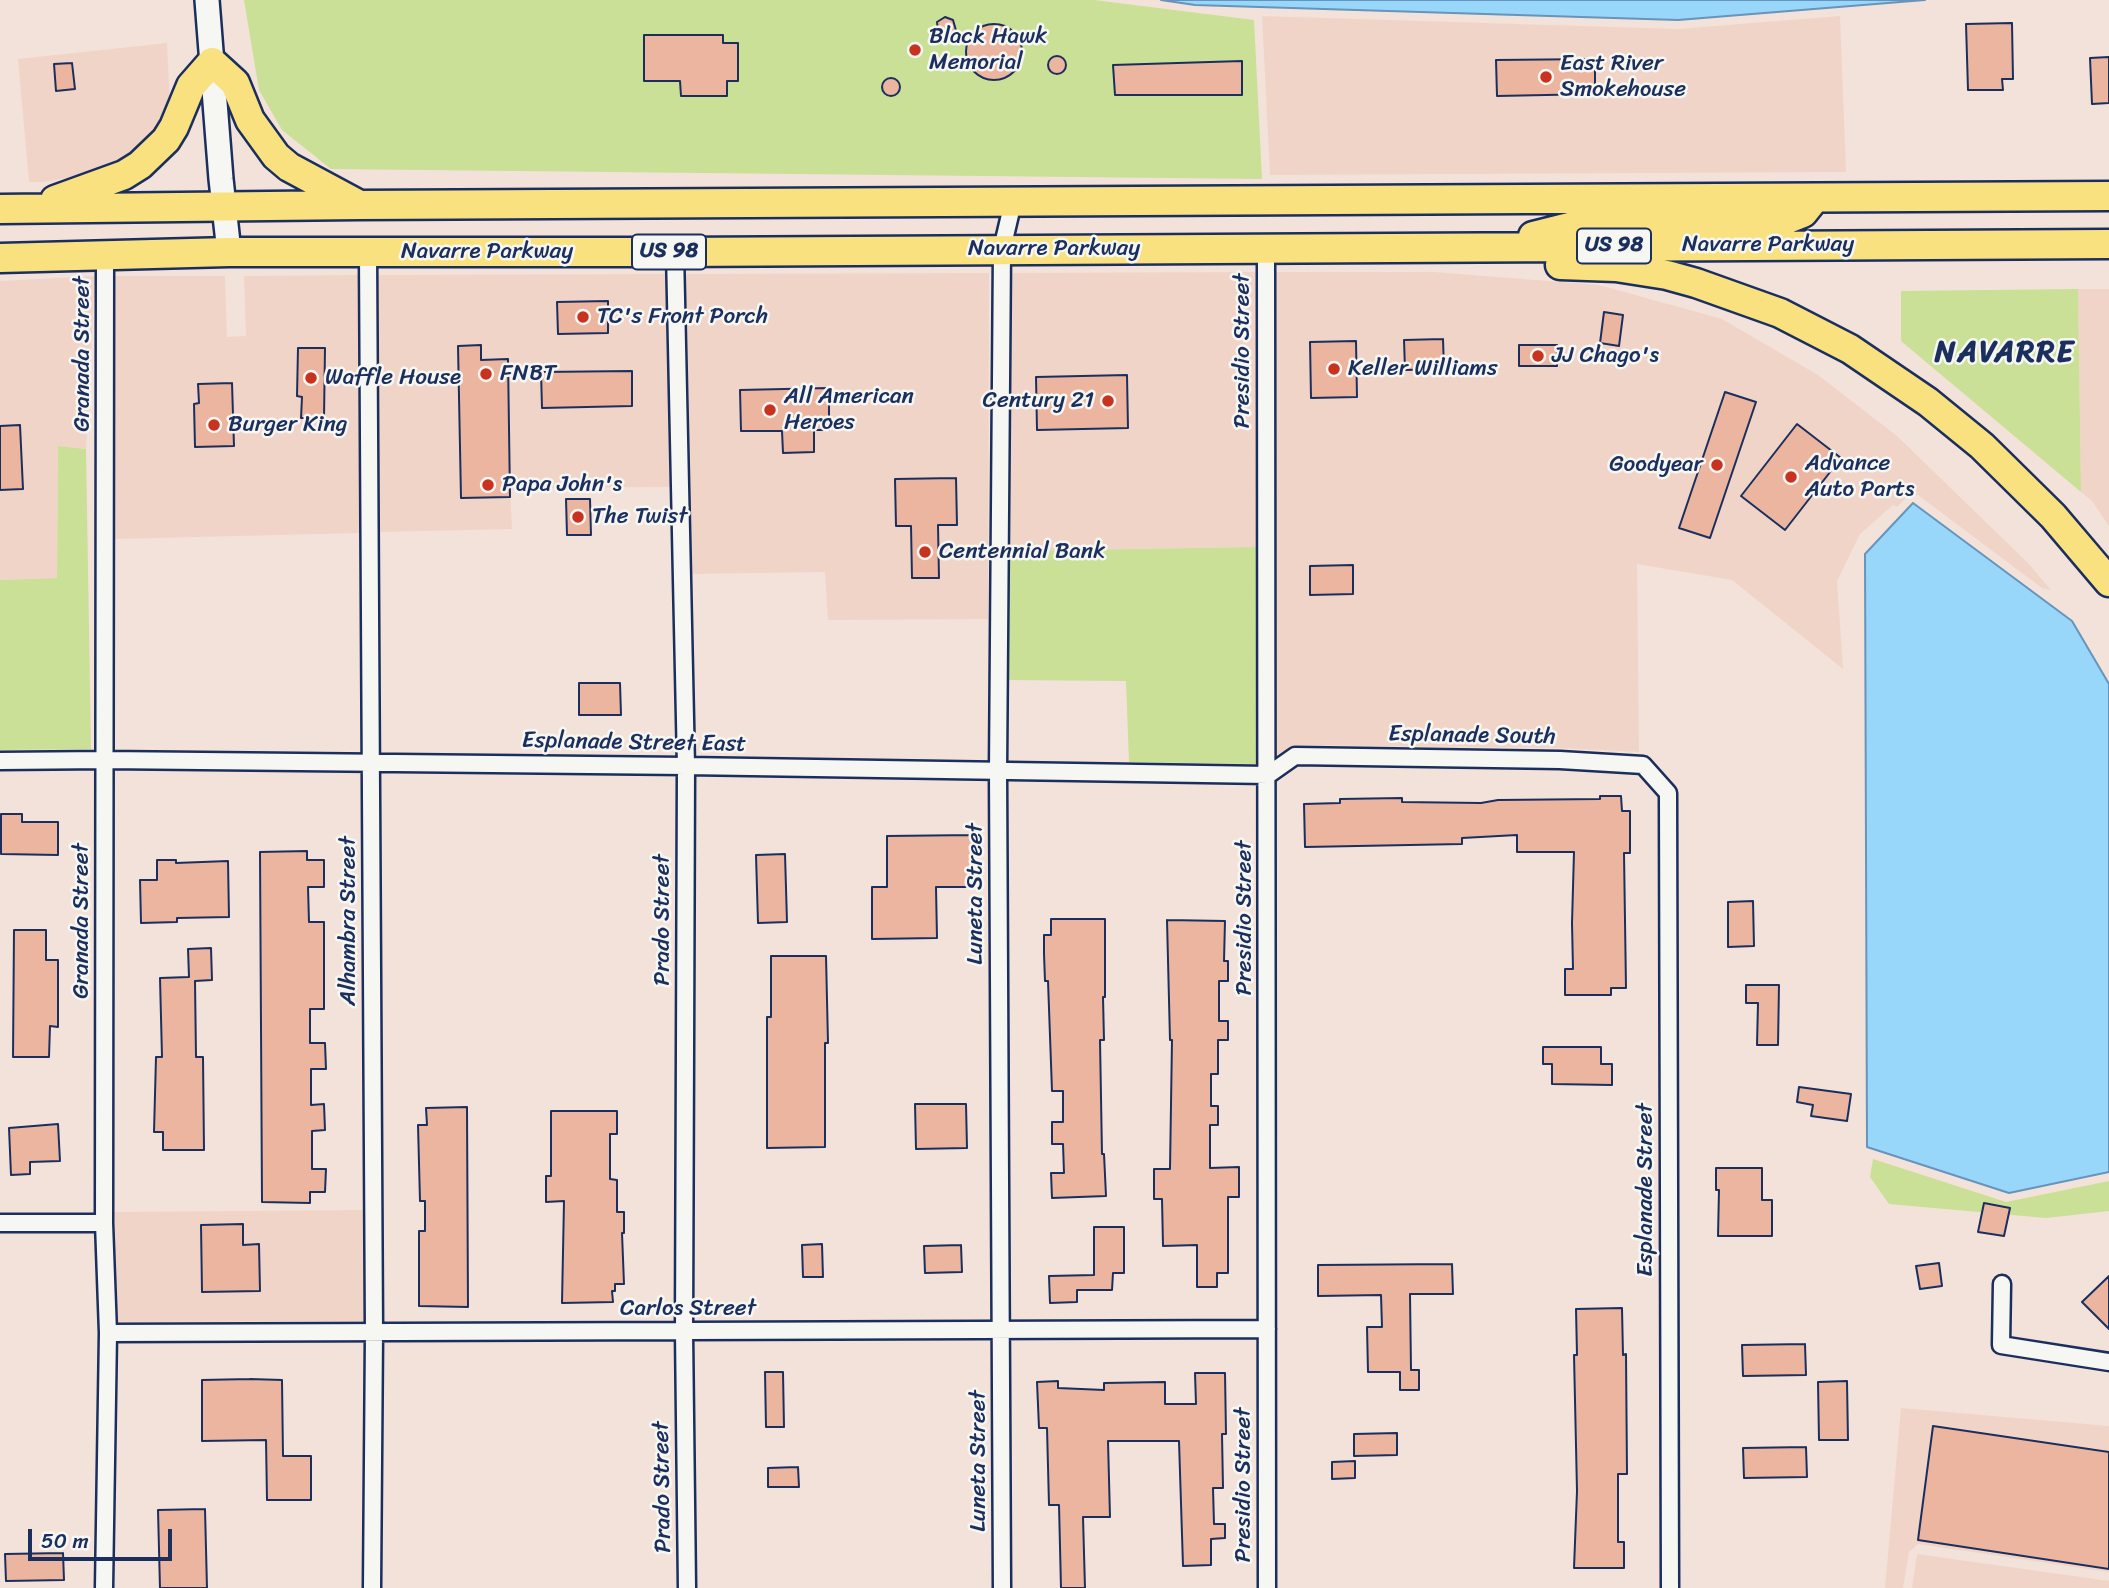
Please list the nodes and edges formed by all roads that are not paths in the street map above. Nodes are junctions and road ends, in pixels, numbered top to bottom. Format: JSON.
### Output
{"nodes":[{"id":1,"x":208,"y":11,"type":"edge"},
{"id":2,"x":212,"y":62,"type":"junction"},
{"id":3,"x":2109,"y":196,"type":"edge"},
{"id":4,"x":1815,"y":198,"type":"junction"},
{"id":5,"x":1013,"y":202,"type":"junction"},
{"id":6,"x":359,"y":205,"type":"junction"},
{"id":7,"x":224,"y":206,"type":"junction"},
{"id":8,"x":33,"y":207,"type":"junction"},
{"id":9,"x":0,"y":209,"type":"edge"},
{"id":10,"x":2109,"y":244,"type":"edge"},
{"id":11,"x":1489,"y":247,"type":"junction"},
{"id":12,"x":1002,"y":249,"type":"junction"},
{"id":13,"x":1266,"y":249,"type":"junction"},
{"id":14,"x":229,"y":252,"type":"junction"},
{"id":15,"x":676,"y":252,"type":"junction"},
{"id":16,"x":368,"y":253,"type":"junction"},
{"id":17,"x":105,"y":254,"type":"junction"},
{"id":18,"x":0,"y":258,"type":"edge"},
{"id":19,"x":2109,"y":582,"type":"edge"},
{"id":20,"x":105,"y":760,"type":"junction"},
{"id":21,"x":0,"y":761,"type":"edge"},
{"id":22,"x":371,"y":763,"type":"junction"},
{"id":23,"x":686,"y":766,"type":"junction"},
{"id":24,"x":998,"y":771,"type":"junction"},
{"id":25,"x":1268,"y":775,"type":"junction"},
{"id":26,"x":1668,"y":793,"type":"joint"},
{"id":27,"x":0,"y":1223,"type":"edge"},
{"id":28,"x":104,"y":1223,"type":"junction"},
{"id":29,"x":2001,"y":1284,"type":"dead end"},
{"id":30,"x":1268,"y":1329,"type":"junction"},
{"id":31,"x":1001,"y":1330,"type":"junction"},
{"id":32,"x":684,"y":1332,"type":"junction"},
{"id":33,"x":108,"y":1333,"type":"junction"},
{"id":34,"x":374,"y":1333,"type":"junction"},
{"id":35,"x":2109,"y":1362,"type":"edge"},
{"id":36,"x":104,"y":1588,"type":"edge"},
{"id":37,"x":372,"y":1588,"type":"edge"},
{"id":38,"x":687,"y":1588,"type":"edge"},
{"id":39,"x":1002,"y":1588,"type":"edge"},
{"id":40,"x":1267,"y":1588,"type":"edge"},
{"id":41,"x":1670,"y":1588,"type":"edge"}],
"edges":[{"from":1,"to":2,"type":"main road"},
{"from":2,"to":6,"type":"highway"},
{"from":2,"to":7,"type":"main road"},
{"from":2,"to":8,"type":"highway"},
{"from":3,"to":4,"type":"highway","name":"Navarre Parkway","number":"US 98"},
{"from":4,"to":5,"type":"highway","name":"Navarre Parkway","number":"US 98"},
{"from":4,"to":11,"type":"highway"},
{"from":5,"to":6,"type":"highway","name":"Navarre Parkway","number":"US 98"},
{"from":5,"to":12,"type":"street","name":"Luneta Street"},
{"from":6,"to":7,"type":"highway","name":"Navarre Parkway","number":"US 98"},
{"from":7,"to":8,"type":"highway","name":"Navarre Parkway","number":"US 98"},
{"from":7,"to":14,"type":"main road"},
{"from":8,"to":9,"type":"highway","name":"Navarre Parkway","number":"US 98"},
{"from":10,"to":11,"type":"highway","name":"Navarre Parkway","number":"US 98"},
{"from":11,"to":13,"type":"highway","name":"Navarre Parkway","number":"US 98"},
{"from":12,"to":13,"type":"highway","name":"Navarre Parkway","number":"US 98"},
{"from":12,"to":15,"type":"highway","name":"Navarre Parkway","number":"US 98"},
{"from":12,"to":24,"type":"street","name":"Luneta Street"},
{"from":13,"to":19,"type":"highway"},
{"from":13,"to":25,"type":"street","name":"Presidio Street"},
{"from":14,"to":16,"type":"highway","name":"Navarre Parkway","number":"US 98"},
{"from":14,"to":17,"type":"highway","name":"Navarre Parkway","number":"US 98"},
{"from":15,"to":16,"type":"highway","name":"Navarre Parkway","number":"US 98"},
{"from":15,"to":23,"type":"street","name":"Prado Street"},
{"from":16,"to":22,"type":"street","name":"Alhambra Street"},
{"from":17,"to":18,"type":"highway","name":"Navarre Parkway","number":"US 98"},
{"from":17,"to":20,"type":"street","name":"Granada Street"},
{"from":20,"to":21,"type":"street","name":"Esplanade Street East"},
{"from":20,"to":22,"type":"street","name":"Esplanade Street East"},
{"from":20,"to":28,"type":"street","name":"Granada Street"},
{"from":22,"to":23,"type":"street","name":"Esplanade Street East"},
{"from":22,"to":34,"type":"street","name":"Alhambra Street"},
{"from":23,"to":24,"type":"street","name":"Esplanade Street East"},
{"from":23,"to":32,"type":"street","name":"Prado Street"},
{"from":24,"to":25,"type":"street","name":"Esplanade Street East"},
{"from":24,"to":31,"type":"street","name":"Luneta Street"},
{"from":25,"to":26,"type":"street","name":"Esplanade South"},
{"from":25,"to":30,"type":"street","name":"Presidio Street"},
{"from":26,"to":41,"type":"street","name":"Esplanade Street"},
{"from":27,"to":28,"type":"street"},
{"from":28,"to":33,"type":"street","name":"Granada Street"},
{"from":29,"to":35,"type":"street"},
{"from":30,"to":31,"type":"street","name":"Carlos Street"},
{"from":30,"to":40,"type":"street","name":"Presidio Street"},
{"from":31,"to":32,"type":"street","name":"Carlos Street"},
{"from":31,"to":39,"type":"street","name":"Luneta Street"},
{"from":32,"to":34,"type":"street","name":"Carlos Street"},
{"from":32,"to":38,"type":"street","name":"Prado Street"},
{"from":33,"to":34,"type":"street","name":"Carlos Street"},
{"from":33,"to":36,"type":"street","name":"Granada Street"},
{"from":34,"to":37,"type":"street","name":"Alhambra Street"}]}
